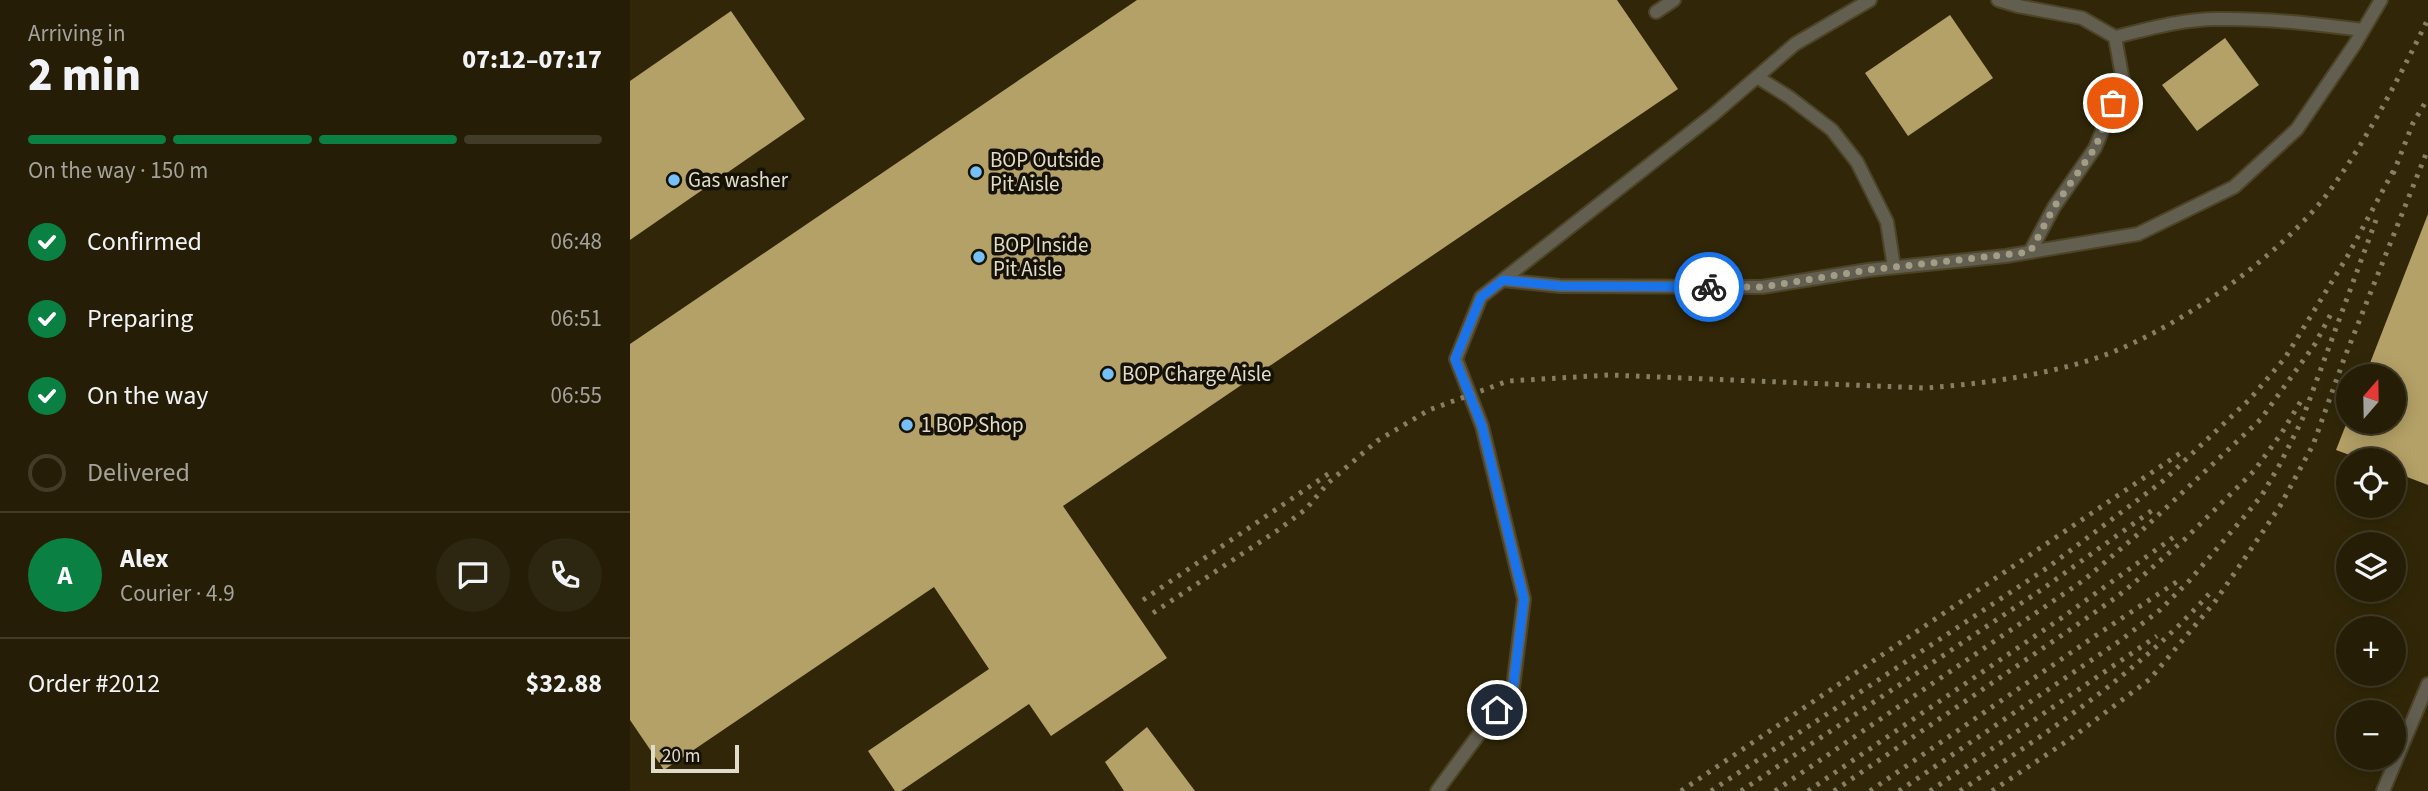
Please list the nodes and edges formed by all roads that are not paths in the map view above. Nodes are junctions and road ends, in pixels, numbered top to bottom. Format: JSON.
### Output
{"nodes":[{"id":1,"x":1674,"y":0,"type":"edge"},
{"id":2,"x":1870,"y":0,"type":"edge"},
{"id":3,"x":1998,"y":0,"type":"edge"},
{"id":4,"x":2381,"y":0,"type":"edge"},
{"id":5,"x":1656,"y":12,"type":"dead end"},
{"id":6,"x":2363,"y":30,"type":"junction"},
{"id":7,"x":2115,"y":37,"type":"junction"},
{"id":8,"x":1757,"y":77,"type":"junction"},
{"id":9,"x":2030,"y":252,"type":"junction"},
{"id":10,"x":1894,"y":267,"type":"junction"},
{"id":11,"x":1503,"y":280,"type":"junction"},
{"id":12,"x":2428,"y":684,"type":"edge"},
{"id":13,"x":1437,"y":791,"type":"edge"},
{"id":14,"x":2383,"y":791,"type":"edge"}],
"edges":[{"from":1,"to":5,"type":"lane"},
{"from":2,"to":8,"type":"lane"},
{"from":3,"to":7,"type":"lane"},
{"from":4,"to":6,"type":"lane"},
{"from":6,"to":7,"type":"lane"},
{"from":6,"to":9,"type":"lane"},
{"from":7,"to":9,"type":"lane"},
{"from":8,"to":10,"type":"lane"},
{"from":8,"to":11,"type":"lane"},
{"from":9,"to":10,"type":"lane"},
{"from":10,"to":11,"type":"lane"},
{"from":11,"to":13,"type":"lane"},
{"from":12,"to":14,"type":"lane"}]}
